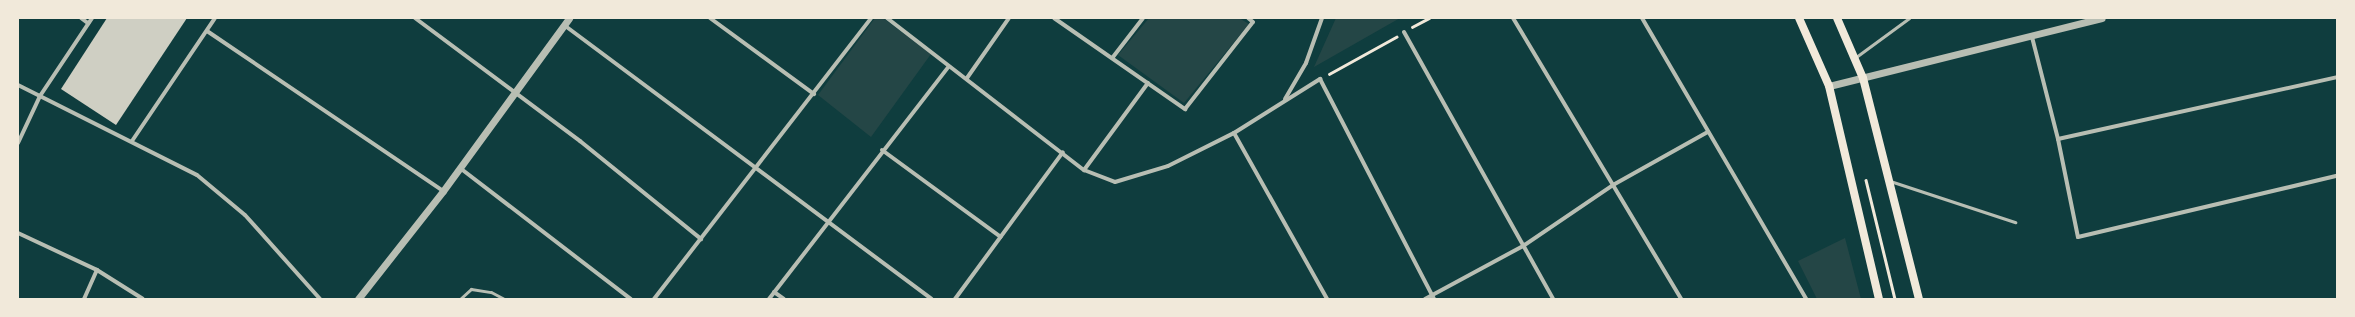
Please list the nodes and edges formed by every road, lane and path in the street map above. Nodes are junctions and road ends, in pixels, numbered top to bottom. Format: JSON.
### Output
{"nodes":[{"id":1,"x":82,"y":18,"type":"edge"},
{"id":2,"x":92,"y":18,"type":"edge"},
{"id":3,"x":215,"y":18,"type":"edge"},
{"id":4,"x":415,"y":18,"type":"edge"},
{"id":5,"x":569,"y":18,"type":"edge"},
{"id":6,"x":710,"y":18,"type":"edge"},
{"id":7,"x":871,"y":18,"type":"edge"},
{"id":8,"x":887,"y":18,"type":"edge"},
{"id":9,"x":1009,"y":18,"type":"edge"},
{"id":10,"x":1054,"y":18,"type":"edge"},
{"id":11,"x":1143,"y":18,"type":"edge"},
{"id":12,"x":1248,"y":18,"type":"edge"},
{"id":13,"x":1322,"y":18,"type":"edge"},
{"id":14,"x":1429,"y":18,"type":"edge"},
{"id":15,"x":1513,"y":18,"type":"edge"},
{"id":16,"x":1642,"y":18,"type":"edge"},
{"id":17,"x":1799,"y":18,"type":"edge"},
{"id":18,"x":1837,"y":18,"type":"edge"},
{"id":19,"x":1909,"y":18,"type":"edge"},
{"id":20,"x":2102,"y":18,"type":"edge"},
{"id":21,"x":88,"y":23,"type":"junction"},
{"id":22,"x":564,"y":25,"type":"junction"},
{"id":23,"x":207,"y":30,"type":"junction"},
{"id":24,"x":1404,"y":32,"type":"junction"},
{"id":25,"x":2032,"y":37,"type":"junction"},
{"id":26,"x":1113,"y":57,"type":"junction"},
{"id":27,"x":1856,"y":57,"type":"junction"},
{"id":28,"x":949,"y":66,"type":"junction"},
{"id":29,"x":2337,"y":77,"type":"edge"},
{"id":30,"x":967,"y":78,"type":"junction"},
{"id":31,"x":1863,"y":78,"type":"junction"},
{"id":32,"x":1320,"y":79,"type":"junction"},
{"id":33,"x":1148,"y":83,"type":"junction"},
{"id":34,"x":18,"y":85,"type":"edge"},
{"id":35,"x":1829,"y":86,"type":"junction"},
{"id":36,"x":515,"y":92,"type":"junction"},
{"id":37,"x":814,"y":94,"type":"junction"},
{"id":38,"x":40,"y":96,"type":"junction"},
{"id":39,"x":1285,"y":99,"type":"junction"},
{"id":40,"x":1708,"y":132,"type":"junction"},
{"id":41,"x":1234,"y":133,"type":"junction"},
{"id":42,"x":2058,"y":139,"type":"junction"},
{"id":43,"x":132,"y":141,"type":"junction"},
{"id":44,"x":18,"y":143,"type":"edge"},
{"id":45,"x":882,"y":150,"type":"junction"},
{"id":46,"x":1064,"y":152,"type":"junction"},
{"id":47,"x":460,"y":168,"type":"junction"},
{"id":48,"x":756,"y":170,"type":"junction"},
{"id":49,"x":1084,"y":170,"type":"junction"},
{"id":50,"x":2337,"y":176,"type":"edge"},
{"id":51,"x":1889,"y":180,"type":"junction"},
{"id":52,"x":1613,"y":185,"type":"junction"},
{"id":53,"x":443,"y":191,"type":"junction"},
{"id":54,"x":826,"y":221,"type":"junction"},
{"id":55,"x":2016,"y":222,"type":"dead end"},
{"id":56,"x":18,"y":233,"type":"edge"},
{"id":57,"x":1001,"y":237,"type":"junction"},
{"id":58,"x":701,"y":239,"type":"junction"},
{"id":59,"x":1523,"y":246,"type":"junction"},
{"id":60,"x":97,"y":270,"type":"junction"},
{"id":61,"x":774,"y":292,"type":"junction"},
{"id":62,"x":1433,"y":297,"type":"edge"},
{"id":63,"x":84,"y":299,"type":"edge"},
{"id":64,"x":143,"y":299,"type":"edge"},
{"id":65,"x":320,"y":299,"type":"edge"},
{"id":66,"x":358,"y":299,"type":"edge"},
{"id":67,"x":460,"y":299,"type":"edge"},
{"id":68,"x":504,"y":299,"type":"edge"},
{"id":69,"x":631,"y":299,"type":"edge"},
{"id":70,"x":654,"y":299,"type":"edge"},
{"id":71,"x":769,"y":299,"type":"edge"},
{"id":72,"x":784,"y":299,"type":"edge"},
{"id":73,"x":931,"y":299,"type":"edge"},
{"id":74,"x":955,"y":299,"type":"edge"},
{"id":75,"x":1327,"y":299,"type":"edge"},
{"id":76,"x":1425,"y":299,"type":"edge"},
{"id":77,"x":1553,"y":299,"type":"edge"},
{"id":78,"x":1681,"y":299,"type":"edge"},
{"id":79,"x":1806,"y":299,"type":"edge"},
{"id":80,"x":1879,"y":299,"type":"edge"},
{"id":81,"x":1919,"y":299,"type":"edge"}],
"edges":[{"from":1,"to":21,"type":"street"},
{"from":2,"to":21,"type":"street"},
{"from":3,"to":23,"type":"street"},
{"from":4,"to":36,"type":"street"},
{"from":5,"to":22,"type":"street"},
{"from":6,"to":37,"type":"street"},
{"from":7,"to":37,"type":"street"},
{"from":8,"to":28,"type":"street"},
{"from":9,"to":30,"type":"street"},
{"from":10,"to":26,"type":"street"},
{"from":11,"to":26,"type":"street"},
{"from":12,"to":33,"type":"street"},
{"from":13,"to":39,"type":"street"},
{"from":14,"to":24,"type":"path"},
{"from":15,"to":52,"type":"street"},
{"from":16,"to":40,"type":"street"},
{"from":17,"to":35,"type":"main road"},
{"from":18,"to":27,"type":"main road"},
{"from":19,"to":27,"type":"lane"},
{"from":20,"to":25,"type":"street"},
{"from":21,"to":38,"type":"street"},
{"from":22,"to":36,"type":"street"},
{"from":22,"to":48,"type":"street"},
{"from":23,"to":43,"type":"street"},
{"from":23,"to":53,"type":"street"},
{"from":24,"to":32,"type":"path"},
{"from":24,"to":59,"type":"street"},
{"from":25,"to":31,"type":"street"},
{"from":25,"to":42,"type":"street"},
{"from":26,"to":33,"type":"street"},
{"from":27,"to":31,"type":"main road"},
{"from":28,"to":30,"type":"street"},
{"from":28,"to":45,"type":"street"},
{"from":29,"to":42,"type":"street"},
{"from":30,"to":46,"type":"street"},
{"from":31,"to":35,"type":"street"},
{"from":31,"to":51,"type":"main road"},
{"from":32,"to":39,"type":"street"},
{"from":32,"to":62,"type":"street"},
{"from":33,"to":49,"type":"street"},
{"from":34,"to":38,"type":"street"},
{"from":35,"to":80,"type":"main road"},
{"from":36,"to":47,"type":"street"},
{"from":36,"to":58,"type":"street"},
{"from":37,"to":48,"type":"street"},
{"from":38,"to":43,"type":"street"},
{"from":38,"to":44,"type":"street"},
{"from":39,"to":41,"type":"street"},
{"from":40,"to":52,"type":"street"},
{"from":40,"to":79,"type":"street"},
{"from":41,"to":49,"type":"street"},
{"from":41,"to":75,"type":"street"},
{"from":42,"to":50,"type":"street"},
{"from":43,"to":65,"type":"street"},
{"from":45,"to":54,"type":"street"},
{"from":45,"to":57,"type":"street"},
{"from":46,"to":49,"type":"street"},
{"from":46,"to":57,"type":"street"},
{"from":47,"to":53,"type":"street"},
{"from":47,"to":69,"type":"street"},
{"from":48,"to":54,"type":"street"},
{"from":48,"to":58,"type":"street"},
{"from":51,"to":55,"type":"lane"},
{"from":51,"to":81,"type":"main road"},
{"from":52,"to":59,"type":"street"},
{"from":52,"to":78,"type":"street"},
{"from":53,"to":66,"type":"street"},
{"from":54,"to":61,"type":"street"},
{"from":54,"to":73,"type":"street"},
{"from":56,"to":60,"type":"street"},
{"from":57,"to":74,"type":"street"},
{"from":58,"to":70,"type":"street"},
{"from":59,"to":62,"type":"street"},
{"from":59,"to":77,"type":"street"},
{"from":60,"to":63,"type":"street"},
{"from":60,"to":64,"type":"street"},
{"from":61,"to":71,"type":"street"},
{"from":61,"to":72,"type":"street"},
{"from":62,"to":76,"type":"street"},
{"from":67,"to":68,"type":"lane"}]}
